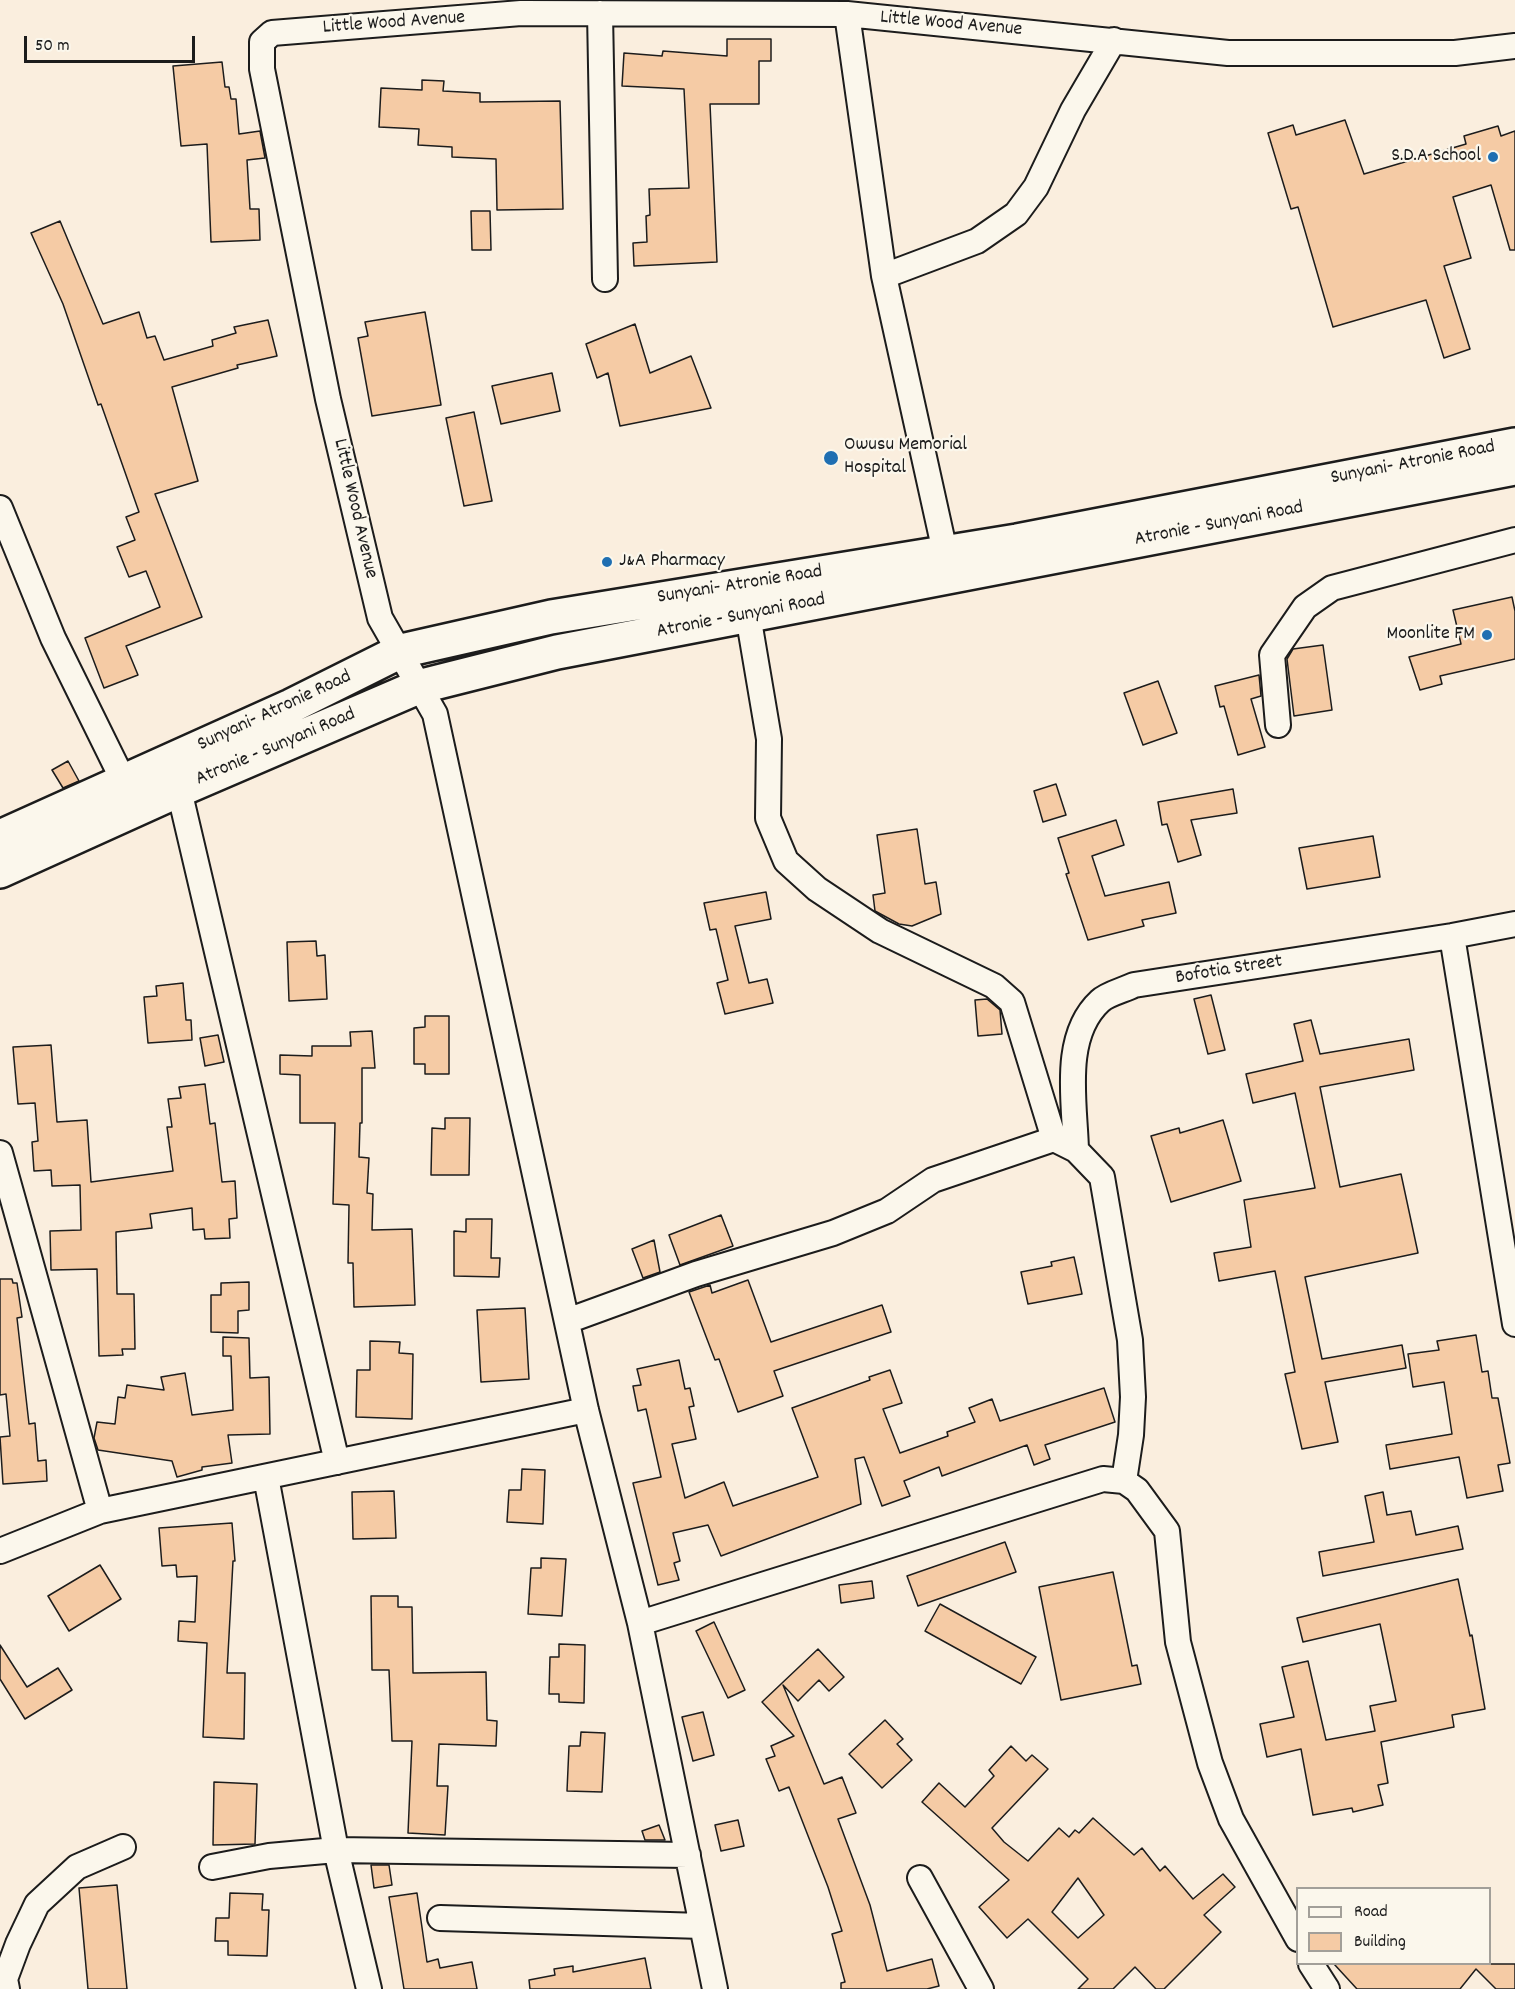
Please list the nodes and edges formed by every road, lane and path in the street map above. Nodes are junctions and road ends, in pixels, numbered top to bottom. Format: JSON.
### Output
{"nodes":[{"id":1,"x":873,"y":9,"type":"edge"},
{"id":2,"x":600,"y":13,"type":"junction"},
{"id":3,"x":847,"y":14,"type":"junction"},
{"id":4,"x":1114,"y":40,"type":"junction"},
{"id":5,"x":1515,"y":46,"type":"edge"},
{"id":6,"x":884,"y":276,"type":"junction"},
{"id":7,"x":606,"y":279,"type":"dead end"},
{"id":8,"x":1515,"y":445,"type":"edge"},
{"id":9,"x":1515,"y":468,"type":"edge"},
{"id":10,"x":0,"y":508,"type":"edge"},
{"id":11,"x":1515,"y":540,"type":"edge"},
{"id":12,"x":945,"y":552,"type":"junction"},
{"id":13,"x":748,"y":615,"type":"junction"},
{"id":14,"x":401,"y":651,"type":"junction"},
{"id":15,"x":418,"y":687,"type":"junction"},
{"id":16,"x":1278,"y":725,"type":"dead end"},
{"id":17,"x":124,"y":782,"type":"junction"},
{"id":18,"x":179,"y":790,"type":"junction"},
{"id":19,"x":0,"y":837,"type":"edge"},
{"id":20,"x":0,"y":871,"type":"edge"},
{"id":21,"x":1515,"y":924,"type":"edge"},
{"id":22,"x":1452,"y":936,"type":"junction"},
{"id":23,"x":1054,"y":1139,"type":"junction"},
{"id":24,"x":1076,"y":1150,"type":"junction"},
{"id":25,"x":0,"y":1153,"type":"edge"},
{"id":26,"x":6,"y":1200,"type":"edge"},
{"id":27,"x":567,"y":1321,"type":"junction"},
{"id":28,"x":1515,"y":1324,"type":"edge"},
{"id":29,"x":586,"y":1410,"type":"junction"},
{"id":30,"x":338,"y":1462,"type":"junction"},
{"id":31,"x":266,"y":1477,"type":"junction"},
{"id":32,"x":1124,"y":1481,"type":"junction"},
{"id":33,"x":100,"y":1511,"type":"junction"},
{"id":34,"x":0,"y":1551,"type":"edge"},
{"id":35,"x":640,"y":1623,"type":"junction"},
{"id":36,"x":123,"y":1846,"type":"dead end"},
{"id":37,"x":336,"y":1850,"type":"junction"},
{"id":38,"x":688,"y":1855,"type":"junction"},
{"id":39,"x":212,"y":1867,"type":"dead end"},
{"id":40,"x":920,"y":1878,"type":"dead end"},
{"id":41,"x":440,"y":1918,"type":"dead end"},
{"id":42,"x":702,"y":1926,"type":"junction"},
{"id":43,"x":1296,"y":1935,"type":"edge"},
{"id":44,"x":1312,"y":1965,"type":"edge"},
{"id":45,"x":7,"y":1989,"type":"edge"},
{"id":46,"x":369,"y":1989,"type":"edge"},
{"id":47,"x":715,"y":1989,"type":"edge"},
{"id":48,"x":981,"y":1989,"type":"edge"},
{"id":49,"x":1327,"y":1989,"type":"edge"}],
"edges":[{"from":1,"to":3,"type":"street","name":"Little Wood Avenue"},
{"from":1,"to":4,"type":"street","name":"Little Wood Avenue"},
{"from":2,"to":3,"type":"street","name":"Little Wood Avenue"},
{"from":2,"to":7,"type":"street"},
{"from":2,"to":14,"type":"street","name":"Little Wood Avenue"},
{"from":3,"to":6,"type":"street"},
{"from":4,"to":5,"type":"street","name":"Little Wood Avenue"},
{"from":4,"to":6,"type":"street"},
{"from":6,"to":12,"type":"street"},
{"from":8,"to":12,"type":"highway","name":"Sunyani- Atronie Road"},
{"from":9,"to":13,"type":"highway","name":"Atronie - Sunyani Road"},
{"from":10,"to":17,"type":"street"},
{"from":11,"to":16,"type":"street"},
{"from":12,"to":14,"type":"highway","name":"Sunyani- Atronie Road"},
{"from":13,"to":15,"type":"highway","name":"Atronie - Sunyani Road"},
{"from":13,"to":23,"type":"street"},
{"from":14,"to":15,"type":"street","name":"Little Wood Avenue"},
{"from":14,"to":17,"type":"highway","name":"Sunyani- Atronie Road"},
{"from":15,"to":18,"type":"highway","name":"Atronie - Sunyani Road"},
{"from":15,"to":27,"type":"street","name":"Little Wood Avenue"},
{"from":17,"to":19,"type":"highway","name":"Sunyani- Atronie Road"},
{"from":18,"to":20,"type":"highway","name":"Atronie - Sunyani Road"},
{"from":18,"to":30,"type":"street"},
{"from":21,"to":22,"type":"street","name":"Bofotia Street"},
{"from":22,"to":24,"type":"street","name":"Bofotia Street"},
{"from":22,"to":28,"type":"street"},
{"from":23,"to":24,"type":"street"},
{"from":23,"to":27,"type":"street"},
{"from":24,"to":32,"type":"street"},
{"from":25,"to":26,"type":"street"},
{"from":26,"to":33,"type":"street"},
{"from":27,"to":29,"type":"street","name":"Little Wood Avenue"},
{"from":29,"to":30,"type":"street"},
{"from":29,"to":35,"type":"street","name":"Little Wood Avenue"},
{"from":30,"to":31,"type":"street"},
{"from":31,"to":33,"type":"street"},
{"from":31,"to":37,"type":"street"},
{"from":32,"to":35,"type":"street"},
{"from":32,"to":43,"type":"street"},
{"from":33,"to":34,"type":"street"},
{"from":35,"to":38,"type":"street","name":"Little Wood Avenue"},
{"from":36,"to":45,"type":"street"},
{"from":37,"to":38,"type":"street"},
{"from":37,"to":39,"type":"street"},
{"from":37,"to":46,"type":"street"},
{"from":38,"to":42,"type":"street","name":"Little Wood Avenue"},
{"from":40,"to":48,"type":"street"},
{"from":41,"to":42,"type":"street"},
{"from":42,"to":47,"type":"street","name":"Little Wood Avenue"},
{"from":44,"to":49,"type":"street"}]}
